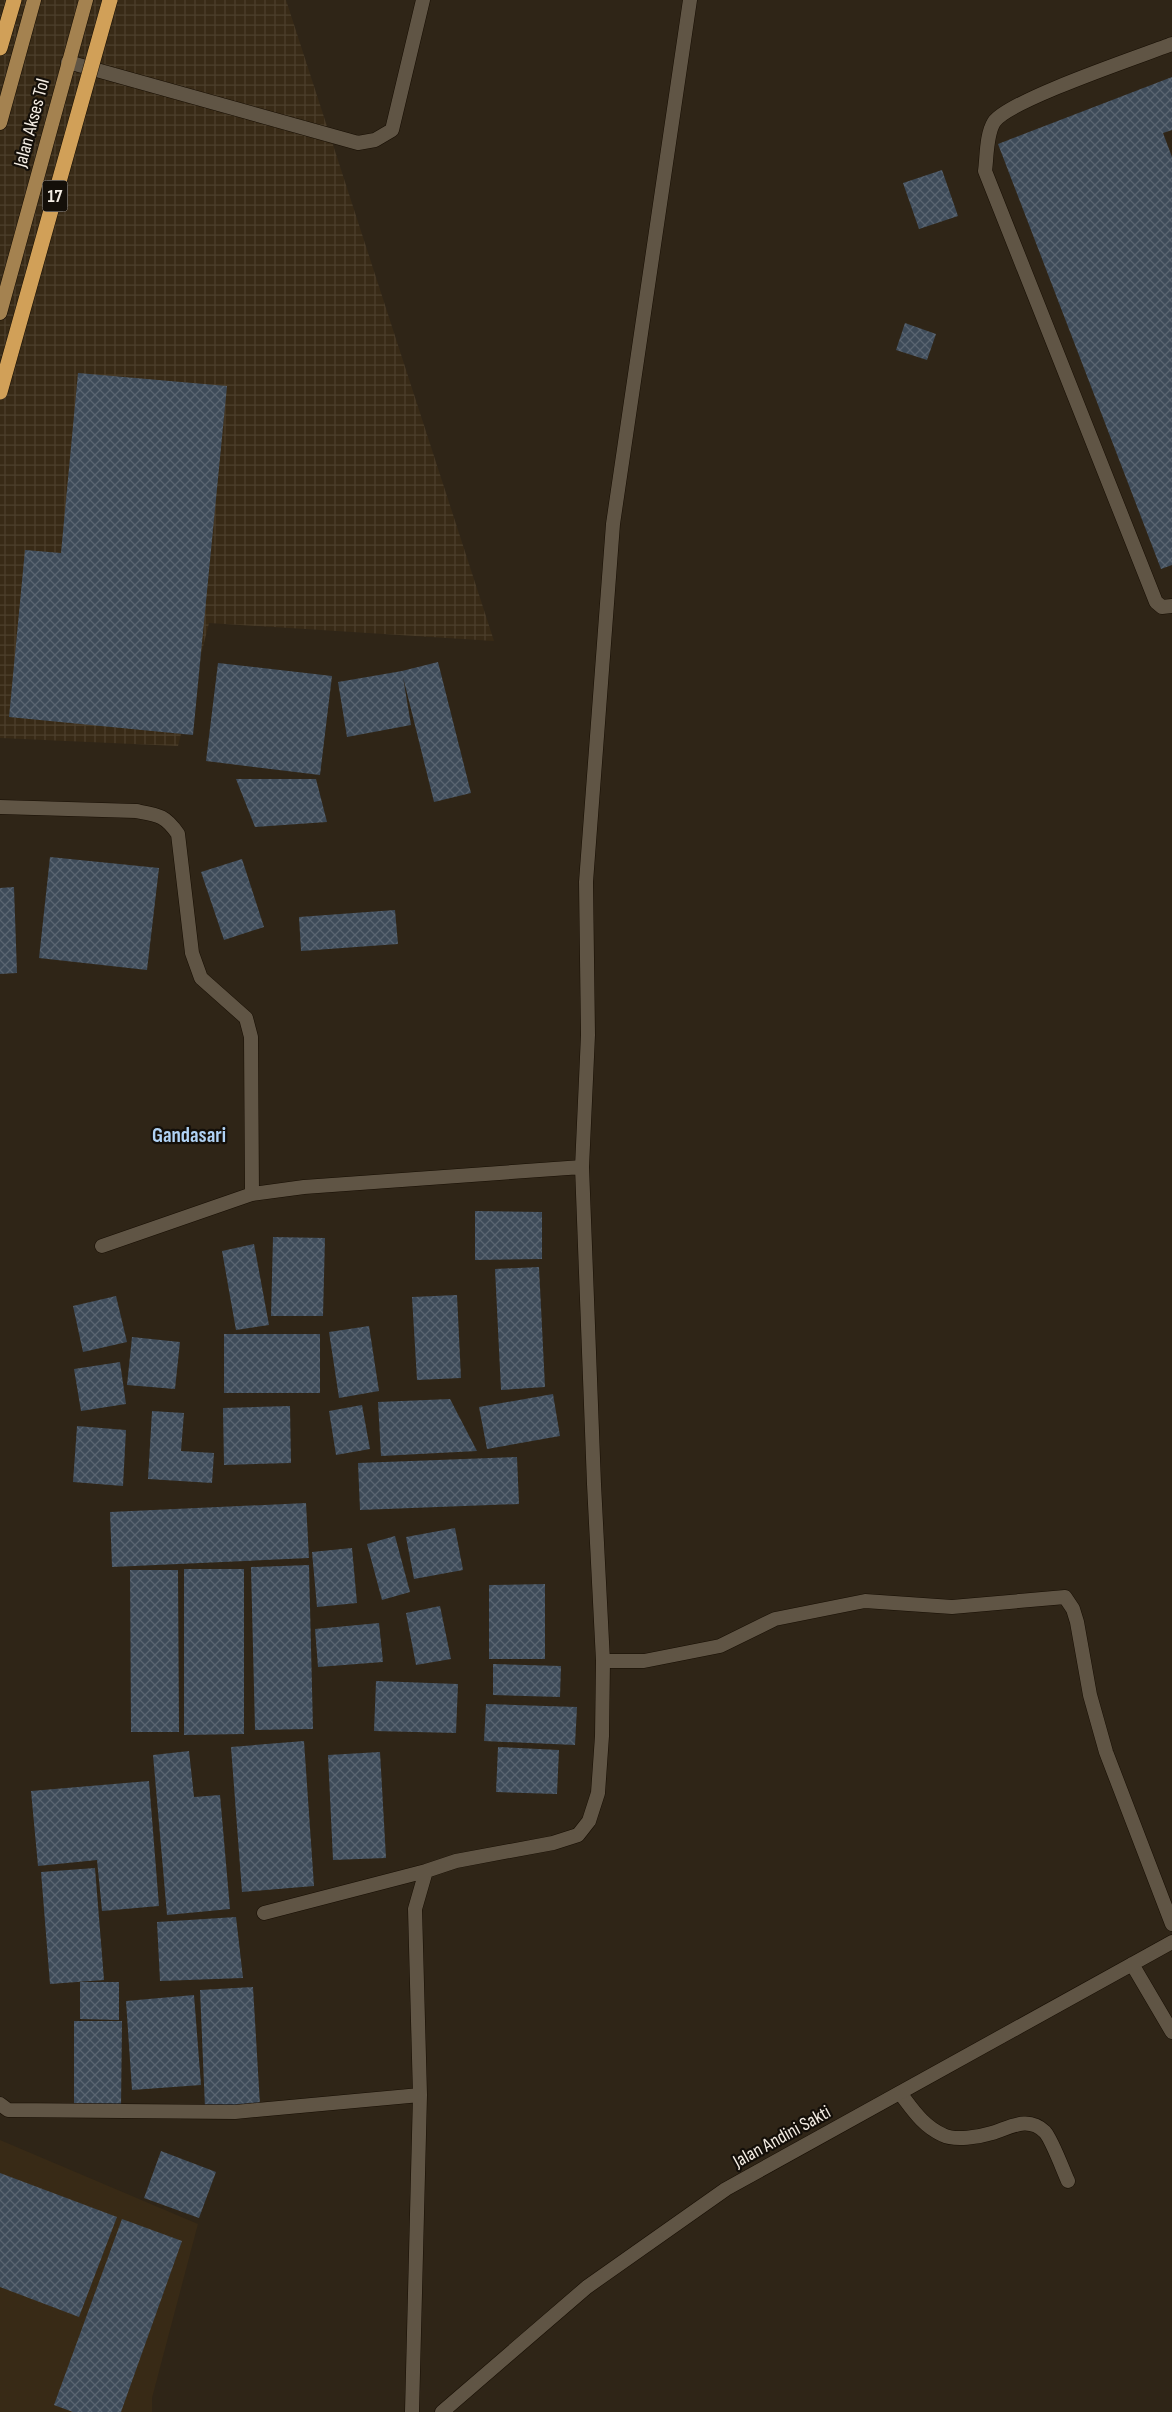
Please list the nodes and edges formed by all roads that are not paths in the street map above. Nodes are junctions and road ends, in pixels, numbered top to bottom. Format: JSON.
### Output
{"nodes":[{"id":1,"x":14,"y":0,"type":"edge"},
{"id":2,"x":34,"y":0,"type":"edge"},
{"id":3,"x":86,"y":0,"type":"edge"},
{"id":4,"x":110,"y":0,"type":"edge"},
{"id":5,"x":424,"y":0,"type":"edge"},
{"id":6,"x":690,"y":0,"type":"edge"},
{"id":7,"x":1172,"y":44,"type":"edge"},
{"id":8,"x":0,"y":48,"type":"edge"},
{"id":9,"x":68,"y":62,"type":"junction"},
{"id":10,"x":0,"y":123,"type":"edge"},
{"id":11,"x":0,"y":313,"type":"edge"},
{"id":12,"x":0,"y":392,"type":"edge"},
{"id":13,"x":1172,"y":606,"type":"edge"},
{"id":14,"x":0,"y":807,"type":"edge"},
{"id":15,"x":582,"y":1167,"type":"junction"},
{"id":16,"x":252,"y":1194,"type":"junction"},
{"id":17,"x":102,"y":1246,"type":"dead end"},
{"id":18,"x":603,"y":1660,"type":"junction"},
{"id":19,"x":426,"y":1871,"type":"junction"},
{"id":20,"x":264,"y":1913,"type":"dead end"},
{"id":21,"x":1172,"y":1924,"type":"edge"},
{"id":22,"x":1172,"y":1942,"type":"edge"},
{"id":23,"x":1132,"y":1964,"type":"junction"},
{"id":24,"x":1172,"y":2032,"type":"edge"},
{"id":25,"x":900,"y":2093,"type":"junction"},
{"id":26,"x":420,"y":2095,"type":"junction"},
{"id":27,"x":0,"y":2104,"type":"edge"},
{"id":28,"x":1068,"y":2181,"type":"dead end"},
{"id":29,"x":412,"y":2412,"type":"edge"},
{"id":30,"x":442,"y":2412,"type":"edge"}],
"edges":[{"from":1,"to":8,"type":"highway"},
{"from":2,"to":10,"type":"main road","name":"Jalan Akses Tol"},
{"from":3,"to":9,"type":"main road","name":"Jalan Akses Tol"},
{"from":4,"to":12,"type":"highway","number":"17","bridge":true},
{"from":5,"to":9,"type":"street"},
{"from":6,"to":15,"type":"street"},
{"from":7,"to":13,"type":"street"},
{"from":9,"to":11,"type":"main road","name":"Jalan Akses Tol"},
{"from":14,"to":16,"type":"street"},
{"from":15,"to":16,"type":"street"},
{"from":15,"to":18,"type":"street"},
{"from":16,"to":17,"type":"street"},
{"from":18,"to":19,"type":"street"},
{"from":18,"to":21,"type":"street"},
{"from":19,"to":20,"type":"street"},
{"from":19,"to":26,"type":"street"},
{"from":22,"to":23,"type":"street","name":"Jalan Andini Sakti"},
{"from":23,"to":24,"type":"street"},
{"from":23,"to":25,"type":"street","name":"Jalan Andini Sakti"},
{"from":25,"to":28,"type":"street"},
{"from":25,"to":30,"type":"street","name":"Jalan Andini Sakti"},
{"from":26,"to":27,"type":"street"},
{"from":26,"to":29,"type":"street"}]}
